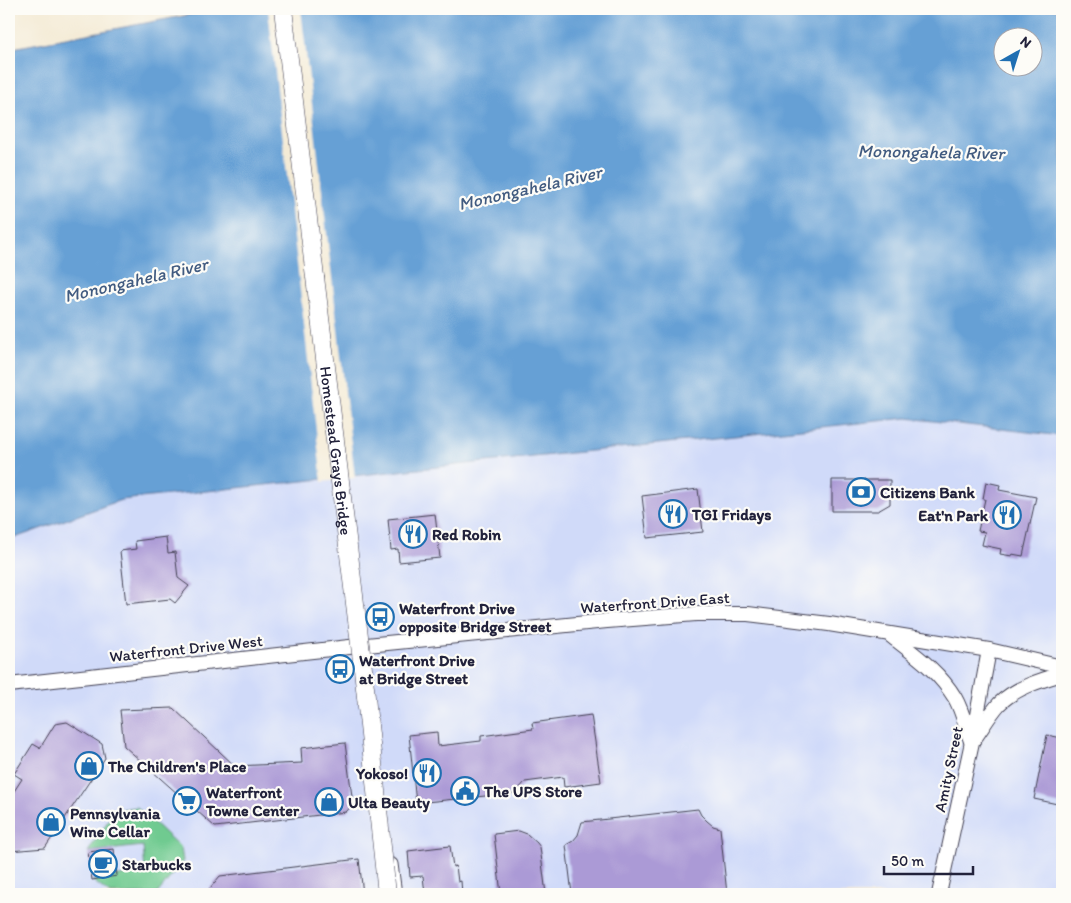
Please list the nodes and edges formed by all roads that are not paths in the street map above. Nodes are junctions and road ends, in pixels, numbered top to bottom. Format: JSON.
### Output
{"nodes":[{"id":1,"x":283,"y":9,"type":"edge"},
{"id":2,"x":889,"y":634,"type":"junction"},
{"id":3,"x":367,"y":645,"type":"junction"},
{"id":4,"x":989,"y":650,"type":"junction"},
{"id":5,"x":1062,"y":667,"type":"edge"},
{"id":6,"x":1062,"y":674,"type":"edge"},
{"id":7,"x":9,"y":685,"type":"edge"},
{"id":8,"x":972,"y":742,"type":"junction"},
{"id":9,"x":386,"y":894,"type":"edge"},
{"id":10,"x":396,"y":894,"type":"edge"},
{"id":11,"x":939,"y":894,"type":"edge"}],
"edges":[{"from":1,"to":9,"type":"main road","name":"Homestead Grays Bridge","bridge":true},
{"from":2,"to":3,"type":"street","name":"Waterfront Drive East"},
{"from":2,"to":4,"type":"street","name":"Waterfront Drive East"},
{"from":2,"to":8,"type":"street"},
{"from":3,"to":7,"type":"street","name":"Waterfront Drive West"},
{"from":3,"to":10,"type":"street"},
{"from":4,"to":5,"type":"street","name":"Waterfront Drive East"},
{"from":4,"to":8,"type":"street","name":"Amity Street"},
{"from":6,"to":8,"type":"street"},
{"from":8,"to":11,"type":"street","name":"Amity Street"}]}
